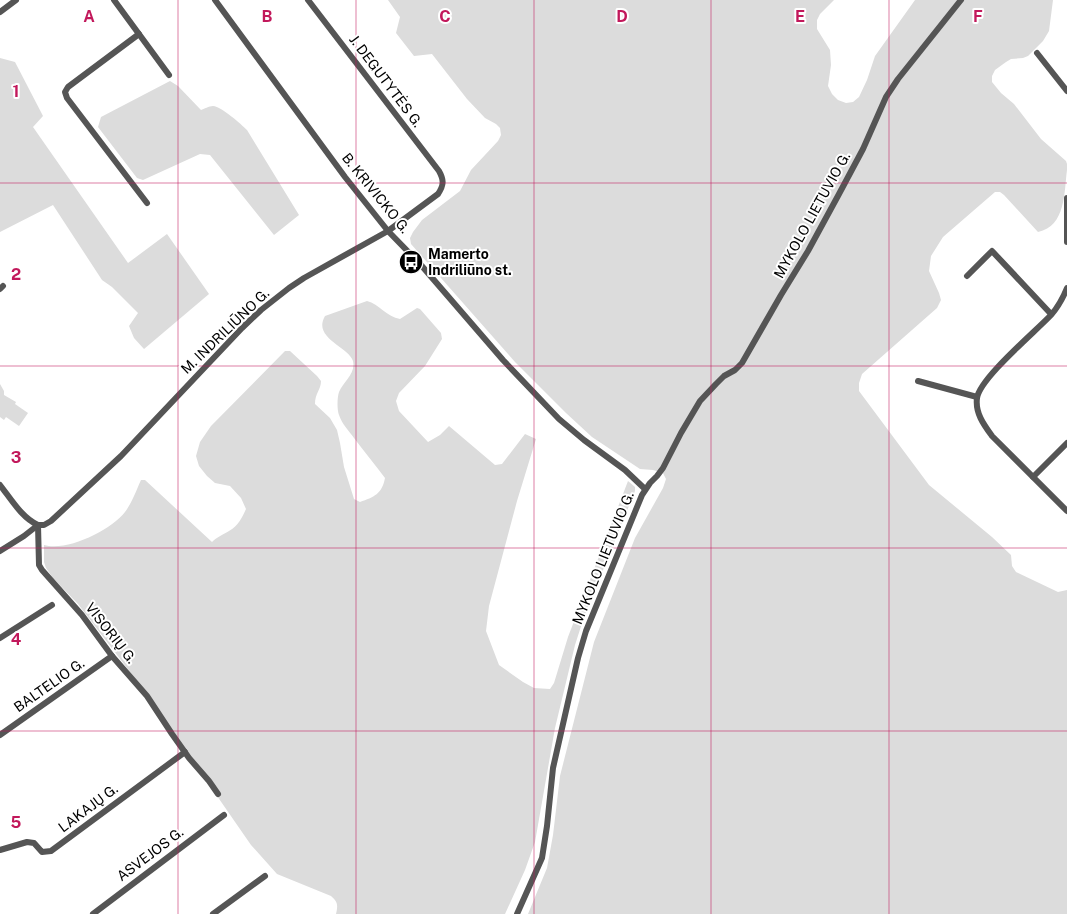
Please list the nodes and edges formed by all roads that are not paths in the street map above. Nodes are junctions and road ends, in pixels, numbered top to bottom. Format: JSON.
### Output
{"nodes":[{"id":1,"x":16,"y":0,"type":"edge"},
{"id":2,"x":114,"y":0,"type":"edge"},
{"id":3,"x":215,"y":0,"type":"edge"},
{"id":4,"x":308,"y":0,"type":"edge"},
{"id":5,"x":961,"y":0,"type":"edge"},
{"id":6,"x":0,"y":12,"type":"edge"},
{"id":7,"x":139,"y":34,"type":"junction"},
{"id":8,"x":1037,"y":53,"type":"dead end"},
{"id":9,"x":169,"y":75,"type":"dead end"},
{"id":10,"x":1067,"y":91,"type":"edge"},
{"id":11,"x":442,"y":178,"type":"joint"},
{"id":12,"x":1067,"y":198,"type":"edge"},
{"id":13,"x":147,"y":203,"type":"dead end"},
{"id":14,"x":388,"y":230,"type":"junction"},
{"id":15,"x":1067,"y":242,"type":"edge"},
{"id":16,"x":967,"y":276,"type":"dead end"},
{"id":17,"x":1067,"y":288,"type":"edge"},
{"id":18,"x":1052,"y":314,"type":"junction"},
{"id":19,"x":918,"y":381,"type":"dead end"},
{"id":20,"x":977,"y":396,"type":"junction"},
{"id":21,"x":1067,"y":443,"type":"edge"},
{"id":22,"x":1033,"y":477,"type":"junction"},
{"id":23,"x":0,"y":485,"type":"edge"},
{"id":24,"x":645,"y":489,"type":"junction"},
{"id":25,"x":1067,"y":511,"type":"edge"},
{"id":26,"x":38,"y":525,"type":"junction"},
{"id":27,"x":0,"y":551,"type":"edge"},
{"id":28,"x":52,"y":605,"type":"dead end"},
{"id":29,"x":0,"y":638,"type":"edge"},
{"id":30,"x":112,"y":656,"type":"junction"},
{"id":31,"x":0,"y":735,"type":"edge"},
{"id":32,"x":185,"y":752,"type":"junction"},
{"id":33,"x":218,"y":794,"type":"dead end"},
{"id":34,"x":224,"y":815,"type":"dead end"},
{"id":35,"x":0,"y":850,"type":"edge"},
{"id":36,"x":265,"y":876,"type":"dead end"},
{"id":37,"x":93,"y":914,"type":"edge"},
{"id":38,"x":212,"y":914,"type":"edge"},
{"id":39,"x":517,"y":914,"type":"edge"}],
"edges":[{"from":1,"to":6,"type":"street"},
{"from":2,"to":7,"type":"street"},
{"from":3,"to":14,"type":"street","name":"B. KRIVICKO G."},
{"from":4,"to":11,"type":"street","name":"J. DEGUTYTĖS G."},
{"from":5,"to":24,"type":"street","name":"MYKOLO LIETUVIO G."},
{"from":7,"to":9,"type":"street"},
{"from":7,"to":13,"type":"street"},
{"from":8,"to":10,"type":"street"},
{"from":11,"to":14,"type":"street","name":"M. INDRILIŪNO G."},
{"from":12,"to":15,"type":"street"},
{"from":14,"to":24,"type":"street","name":"B. KRIVICKO G."},
{"from":14,"to":26,"type":"street","name":"M. INDRILIŪNO G."},
{"from":16,"to":18,"type":"street"},
{"from":17,"to":18,"type":"street"},
{"from":18,"to":20,"type":"street"},
{"from":19,"to":20,"type":"street"},
{"from":20,"to":22,"type":"street"},
{"from":21,"to":22,"type":"street"},
{"from":22,"to":25,"type":"street"},
{"from":23,"to":26,"type":"street"},
{"from":24,"to":39,"type":"street","name":"MYKOLO LIETUVIO G."},
{"from":26,"to":27,"type":"street","name":"M. INDRILIŪNO G."},
{"from":26,"to":30,"type":"street","name":"VISORIŲ G."},
{"from":28,"to":29,"type":"street"},
{"from":30,"to":31,"type":"street","name":"BALTELIO G."},
{"from":30,"to":32,"type":"street","name":"VISORIŲ G."},
{"from":32,"to":33,"type":"street","name":"VISORIŲ G."},
{"from":32,"to":35,"type":"street","name":"LAKAJŲ G."},
{"from":34,"to":37,"type":"street","name":"ASVEJOS G."},
{"from":36,"to":38,"type":"street"}]}
